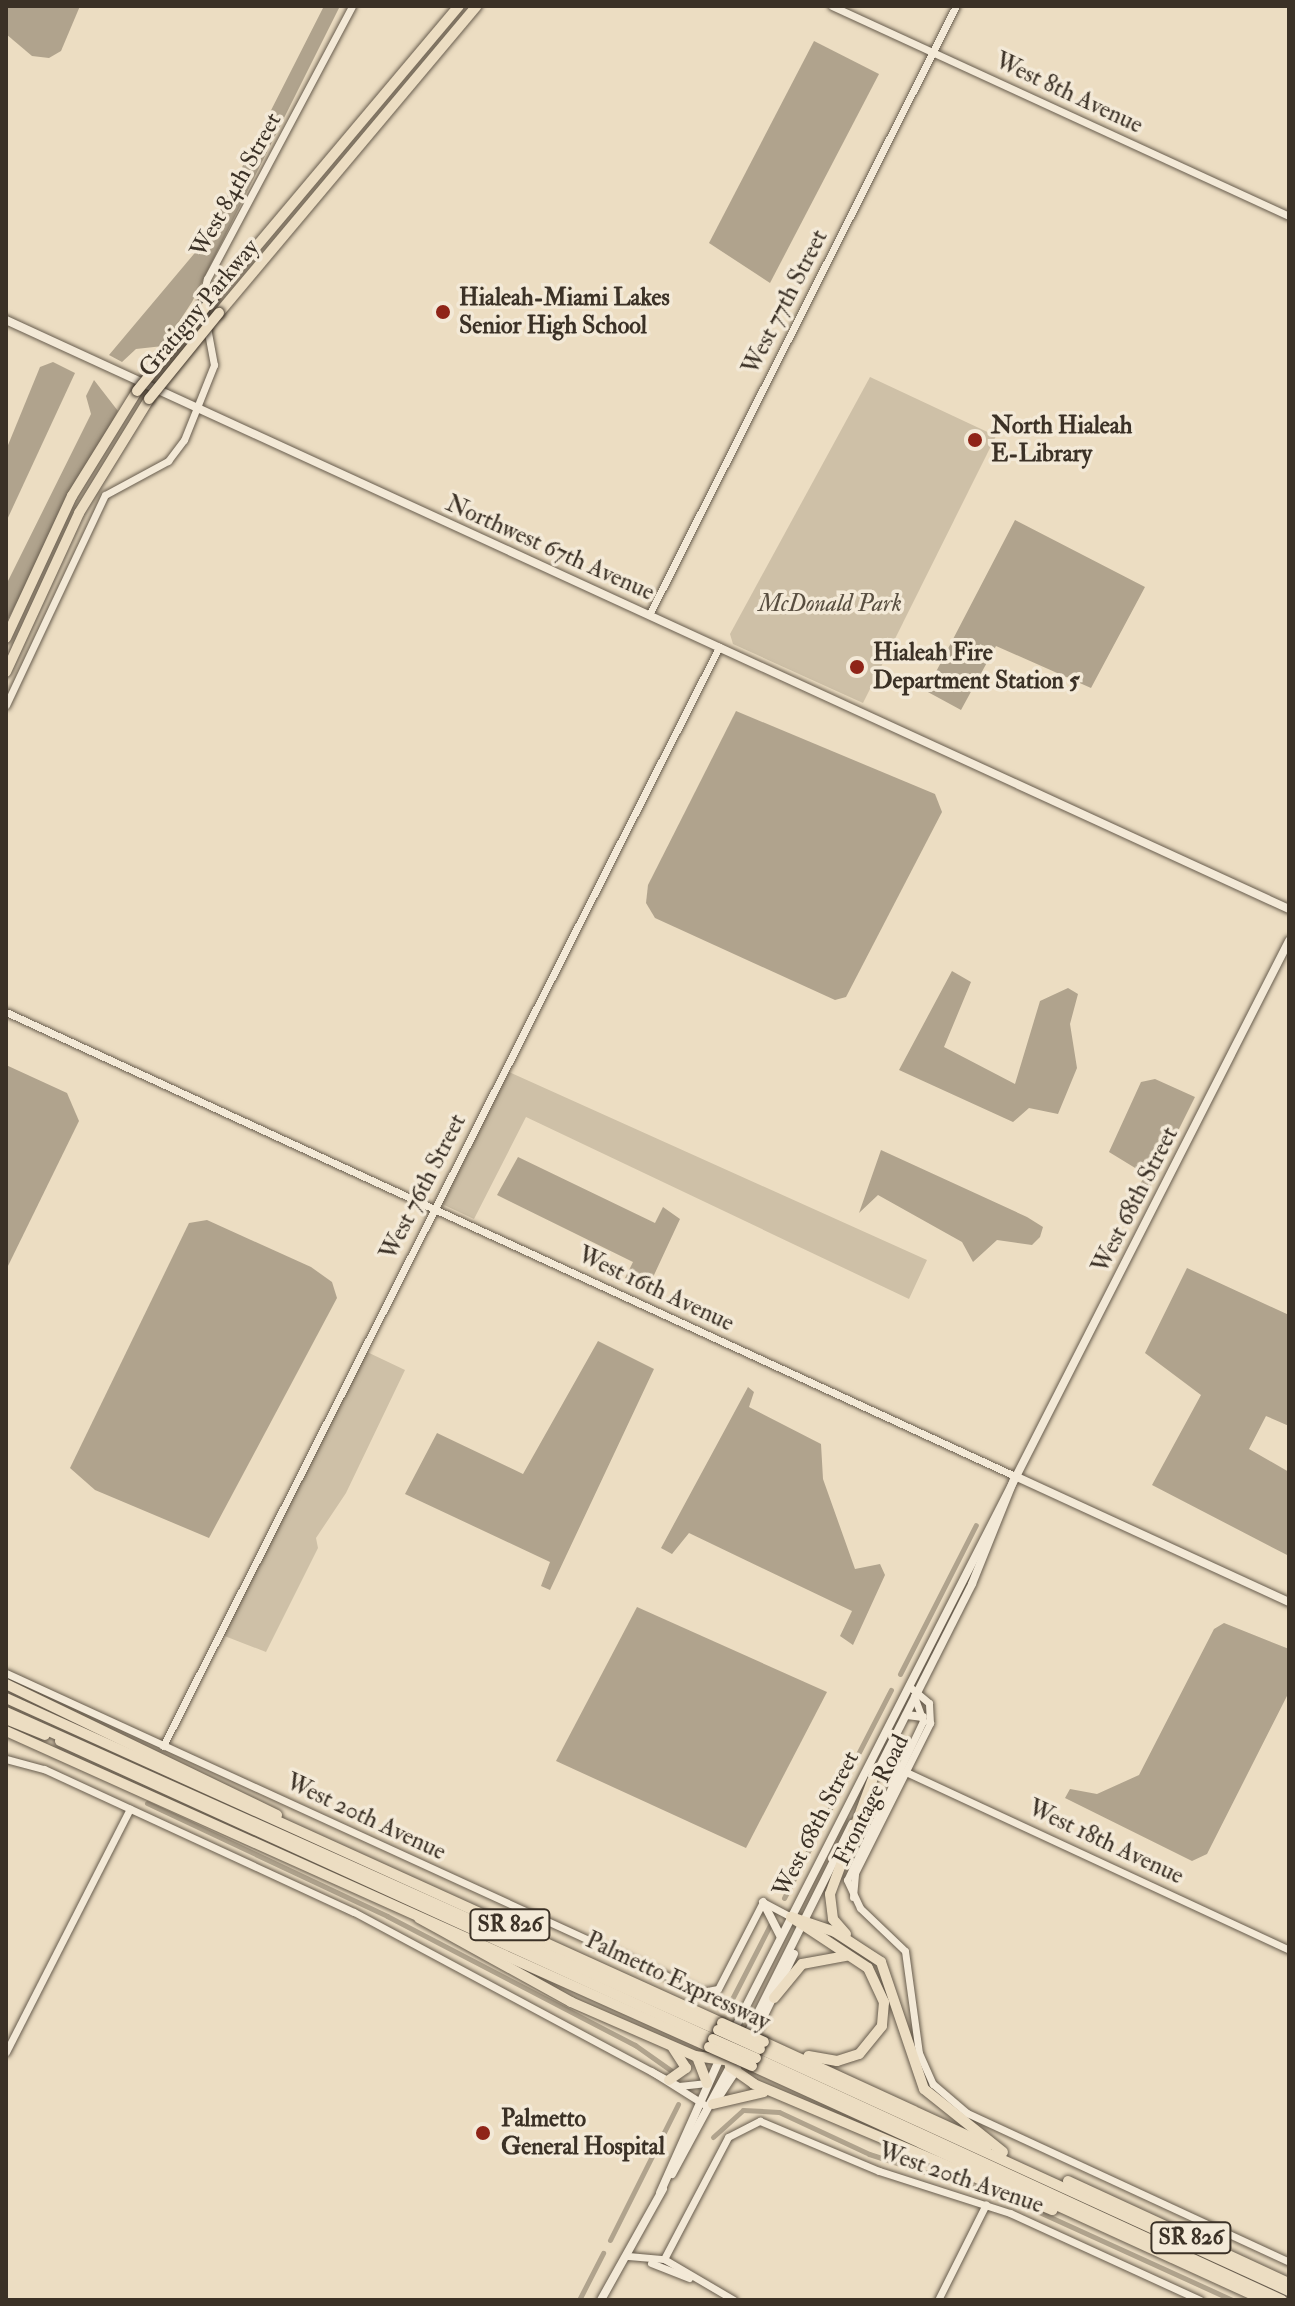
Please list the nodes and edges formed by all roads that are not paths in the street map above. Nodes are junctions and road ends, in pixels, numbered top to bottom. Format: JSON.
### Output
{"nodes":[{"id":1,"x":352,"y":6,"type":"edge"},
{"id":2,"x":459,"y":6,"type":"edge"},
{"id":3,"x":477,"y":6,"type":"edge"},
{"id":4,"x":832,"y":6,"type":"edge"},
{"id":5,"x":956,"y":6,"type":"edge"},
{"id":6,"x":932,"y":52,"type":"junction"},
{"id":7,"x":1289,"y":216,"type":"edge"},
{"id":8,"x":6,"y":320,"type":"edge"},
{"id":9,"x":198,"y":408,"type":"junction"},
{"id":10,"x":649,"y":615,"type":"junction"},
{"id":11,"x":6,"y":638,"type":"edge"},
{"id":12,"x":719,"y":647,"type":"junction"},
{"id":13,"x":6,"y":672,"type":"edge"},
{"id":14,"x":6,"y":705,"type":"edge"},
{"id":15,"x":1289,"y":909,"type":"edge"},
{"id":16,"x":1289,"y":941,"type":"edge"},
{"id":17,"x":6,"y":1012,"type":"edge"},
{"id":18,"x":433,"y":1209,"type":"junction"},
{"id":19,"x":1015,"y":1476,"type":"junction"},
{"id":20,"x":1289,"y":1602,"type":"edge"},
{"id":21,"x":6,"y":1673,"type":"edge"},
{"id":22,"x":6,"y":1684,"type":"edge"},
{"id":23,"x":914,"y":1692,"type":"junction"},
{"id":24,"x":6,"y":1698,"type":"edge"},
{"id":25,"x":6,"y":1712,"type":"edge"},
{"id":26,"x":906,"y":1716,"type":"junction"},
{"id":27,"x":923,"y":1717,"type":"junction"},
{"id":28,"x":6,"y":1721,"type":"edge"},
{"id":29,"x":6,"y":1731,"type":"edge"},
{"id":30,"x":163,"y":1746,"type":"junction"},
{"id":31,"x":6,"y":1759,"type":"edge"},
{"id":32,"x":904,"y":1759,"type":"junction"},
{"id":33,"x":906,"y":1772,"type":"junction"},
{"id":34,"x":872,"y":1781,"type":"junction"},
{"id":35,"x":130,"y":1809,"type":"junction"},
{"id":36,"x":298,"y":1830,"type":"junction"},
{"id":37,"x":853,"y":1899,"type":"junction"},
{"id":38,"x":763,"y":1902,"type":"junction"},
{"id":39,"x":405,"y":1907,"type":"junction"},
{"id":40,"x":791,"y":1917,"type":"junction"},
{"id":41,"x":804,"y":1926,"type":"junction"},
{"id":42,"x":780,"y":1938,"type":"junction"},
{"id":43,"x":856,"y":1944,"type":"junction"},
{"id":44,"x":1289,"y":1950,"type":"edge"},
{"id":45,"x":852,"y":1957,"type":"junction"},
{"id":46,"x":710,"y":1993,"type":"joint"},
{"id":47,"x":774,"y":1998,"type":"junction"},
{"id":48,"x":716,"y":2034,"type":"junction"},
{"id":49,"x":730,"y":2038,"type":"joint"},
{"id":50,"x":669,"y":2044,"type":"junction"},
{"id":51,"x":6,"y":2052,"type":"edge"},
{"id":52,"x":758,"y":2054,"type":"junction"},
{"id":53,"x":695,"y":2056,"type":"junction"},
{"id":54,"x":729,"y":2065,"type":"junction"},
{"id":55,"x":651,"y":2071,"type":"junction"},
{"id":56,"x":669,"y":2080,"type":"junction"},
{"id":57,"x":707,"y":2083,"type":"junction"},
{"id":58,"x":774,"y":2093,"type":"junction"},
{"id":59,"x":697,"y":2102,"type":"junction"},
{"id":60,"x":713,"y":2104,"type":"junction"},
{"id":61,"x":1003,"y":2152,"type":"junction"},
{"id":62,"x":660,"y":2193,"type":"junction"},
{"id":63,"x":986,"y":2204,"type":"junction"},
{"id":64,"x":1089,"y":2221,"type":"junction"},
{"id":65,"x":628,"y":2256,"type":"junction"},
{"id":66,"x":664,"y":2259,"type":"junction"},
{"id":67,"x":1289,"y":2262,"type":"edge"},
{"id":68,"x":651,"y":2263,"type":"junction"},
{"id":69,"x":689,"y":2278,"type":"junction"},
{"id":70,"x":1280,"y":2291,"type":"edge"},
{"id":71,"x":601,"y":2300,"type":"edge"},
{"id":72,"x":734,"y":2300,"type":"edge"},
{"id":73,"x":938,"y":2300,"type":"edge"},
{"id":74,"x":1200,"y":2300,"type":"edge"}],
"edges":[{"from":1,"to":9,"type":"street","name":"West 84th Street"},
{"from":2,"to":11,"type":"highway","name":"Gratigny Parkway","bridge":true},
{"from":3,"to":13,"type":"highway","name":"Gratigny Parkway","bridge":true},
{"from":4,"to":6,"type":"street","name":"West 8th Avenue"},
{"from":5,"to":6,"type":"street","name":"West 77th Street"},
{"from":6,"to":7,"type":"street","name":"West 8th Avenue"},
{"from":6,"to":10,"type":"street","name":"West 77th Street"},
{"from":8,"to":9,"type":"main road","name":"Northwest 67th Avenue"},
{"from":9,"to":10,"type":"main road","name":"Northwest 67th Avenue"},
{"from":9,"to":14,"type":"street","name":"West 84th Street"},
{"from":10,"to":12,"type":"main road","name":"Northwest 67th Avenue"},
{"from":12,"to":15,"type":"main road","name":"Northwest 67th Avenue"},
{"from":12,"to":18,"type":"street","name":"West 76th Street"},
{"from":16,"to":19,"type":"main road","name":"West 68th Street"},
{"from":17,"to":18,"type":"street","name":"West 16th Avenue"},
{"from":18,"to":19,"type":"street","name":"West 16th Avenue"},
{"from":18,"to":30,"type":"street","name":"West 76th Street"},
{"from":19,"to":20,"type":"main road","name":"West 16th Avenue"},
{"from":19,"to":23,"type":"main road","name":"West 68th Street"},
{"from":21,"to":30,"type":"street","name":"West 20th Avenue"},
{"from":22,"to":36,"type":"highway"},
{"from":23,"to":26,"type":"main road","name":"West 68th Street"},
{"from":23,"to":27,"type":"street"},
{"from":23,"to":33,"type":"street","name":"Frontage Road"},
{"from":23,"to":40,"type":"main road","name":"West 68th Street"},
{"from":24,"to":36,"type":"highway","name":"Palmetto Expressway","number":"SR 826"},
{"from":25,"to":48,"type":"highway"},
{"from":26,"to":27,"type":"main road"},
{"from":26,"to":34,"type":"main road","name":"West 68th Street"},
{"from":27,"to":32,"type":"street","name":"Frontage Road"},
{"from":28,"to":48,"type":"highway"},
{"from":29,"to":39,"type":"highway","name":"Palmetto Expressway","number":"SR 826"},
{"from":30,"to":46,"type":"street","name":"West 20th Avenue"},
{"from":31,"to":35,"type":"street"},
{"from":32,"to":33,"type":"street"},
{"from":32,"to":37,"type":"street","name":"Frontage Road"},
{"from":33,"to":37,"type":"street","name":"Frontage Road"},
{"from":33,"to":44,"type":"street","name":"West 18th Avenue"},
{"from":34,"to":41,"type":"main road","name":"West 68th Street"},
{"from":34,"to":43,"type":"highway"},
{"from":35,"to":51,"type":"street"},
{"from":35,"to":55,"type":"street"},
{"from":36,"to":48,"type":"highway","name":"Palmetto Expressway","number":"SR 826"},
{"from":37,"to":67,"type":"street"},
{"from":38,"to":40,"type":"street"},
{"from":38,"to":42,"type":"main road"},
{"from":38,"to":46,"type":"street","name":"West 68th Street"},
{"from":39,"to":48,"type":"highway","name":"Palmetto Expressway","number":"SR 826"},
{"from":39,"to":50,"type":"highway"},
{"from":40,"to":41,"type":"highway"},
{"from":40,"to":42,"type":"main road","name":"West 68th Street"},
{"from":41,"to":43,"type":"highway"},
{"from":41,"to":45,"type":"highway"},
{"from":41,"to":47,"type":"main road","name":"West 68th Street"},
{"from":41,"to":54,"type":"main road","name":"West 68th Street"},
{"from":42,"to":49,"type":"main road","name":"West 68th Street"},
{"from":43,"to":61,"type":"highway"},
{"from":45,"to":47,"type":"highway"},
{"from":45,"to":52,"type":"highway"},
{"from":47,"to":54,"type":"main road","name":"West 68th Street"},
{"from":48,"to":52,"type":"highway","name":"Palmetto Expressway","number":"SR 826","bridge":true},
{"from":48,"to":52,"type":"highway","name":"Palmetto Expressway","number":"SR 826","bridge":true},
{"from":49,"to":54,"type":"highway"},
{"from":50,"to":53,"type":"highway"},
{"from":50,"to":56,"type":"highway"},
{"from":52,"to":61,"type":"highway","name":"Palmetto Expressway","number":"SR 826"},
{"from":52,"to":64,"type":"highway","name":"Palmetto Expressway","number":"SR 826"},
{"from":52,"to":70,"type":"highway"},
{"from":53,"to":54,"type":"highway"},
{"from":53,"to":57,"type":"highway"},
{"from":54,"to":57,"type":"main road","name":"West 68th Street"},
{"from":54,"to":58,"type":"highway"},
{"from":54,"to":60,"type":"main road","name":"West 68th Street"},
{"from":55,"to":56,"type":"street"},
{"from":55,"to":59,"type":"street"},
{"from":56,"to":57,"type":"street"},
{"from":57,"to":59,"type":"main road","name":"West 68th Street"},
{"from":58,"to":60,"type":"highway"},
{"from":58,"to":64,"type":"highway"},
{"from":59,"to":60,"type":"street"},
{"from":59,"to":62,"type":"main road","name":"West 68th Street"},
{"from":60,"to":62,"type":"main road","name":"West 68th Street"},
{"from":61,"to":70,"type":"highway","name":"Palmetto Expressway","number":"SR 826"},
{"from":62,"to":65,"type":"main road","name":"West 68th Street"},
{"from":63,"to":66,"type":"street","name":"West 20th Avenue"},
{"from":63,"to":73,"type":"street"},
{"from":63,"to":74,"type":"street","name":"West 20th Avenue"},
{"from":64,"to":70,"type":"highway","name":"Palmetto Expressway","number":"SR 826"},
{"from":65,"to":68,"type":"street"},
{"from":65,"to":71,"type":"main road","name":"West 68th Street"},
{"from":66,"to":68,"type":"street"},
{"from":66,"to":69,"type":"street"},
{"from":68,"to":69,"type":"street"},
{"from":69,"to":72,"type":"street"}]}
